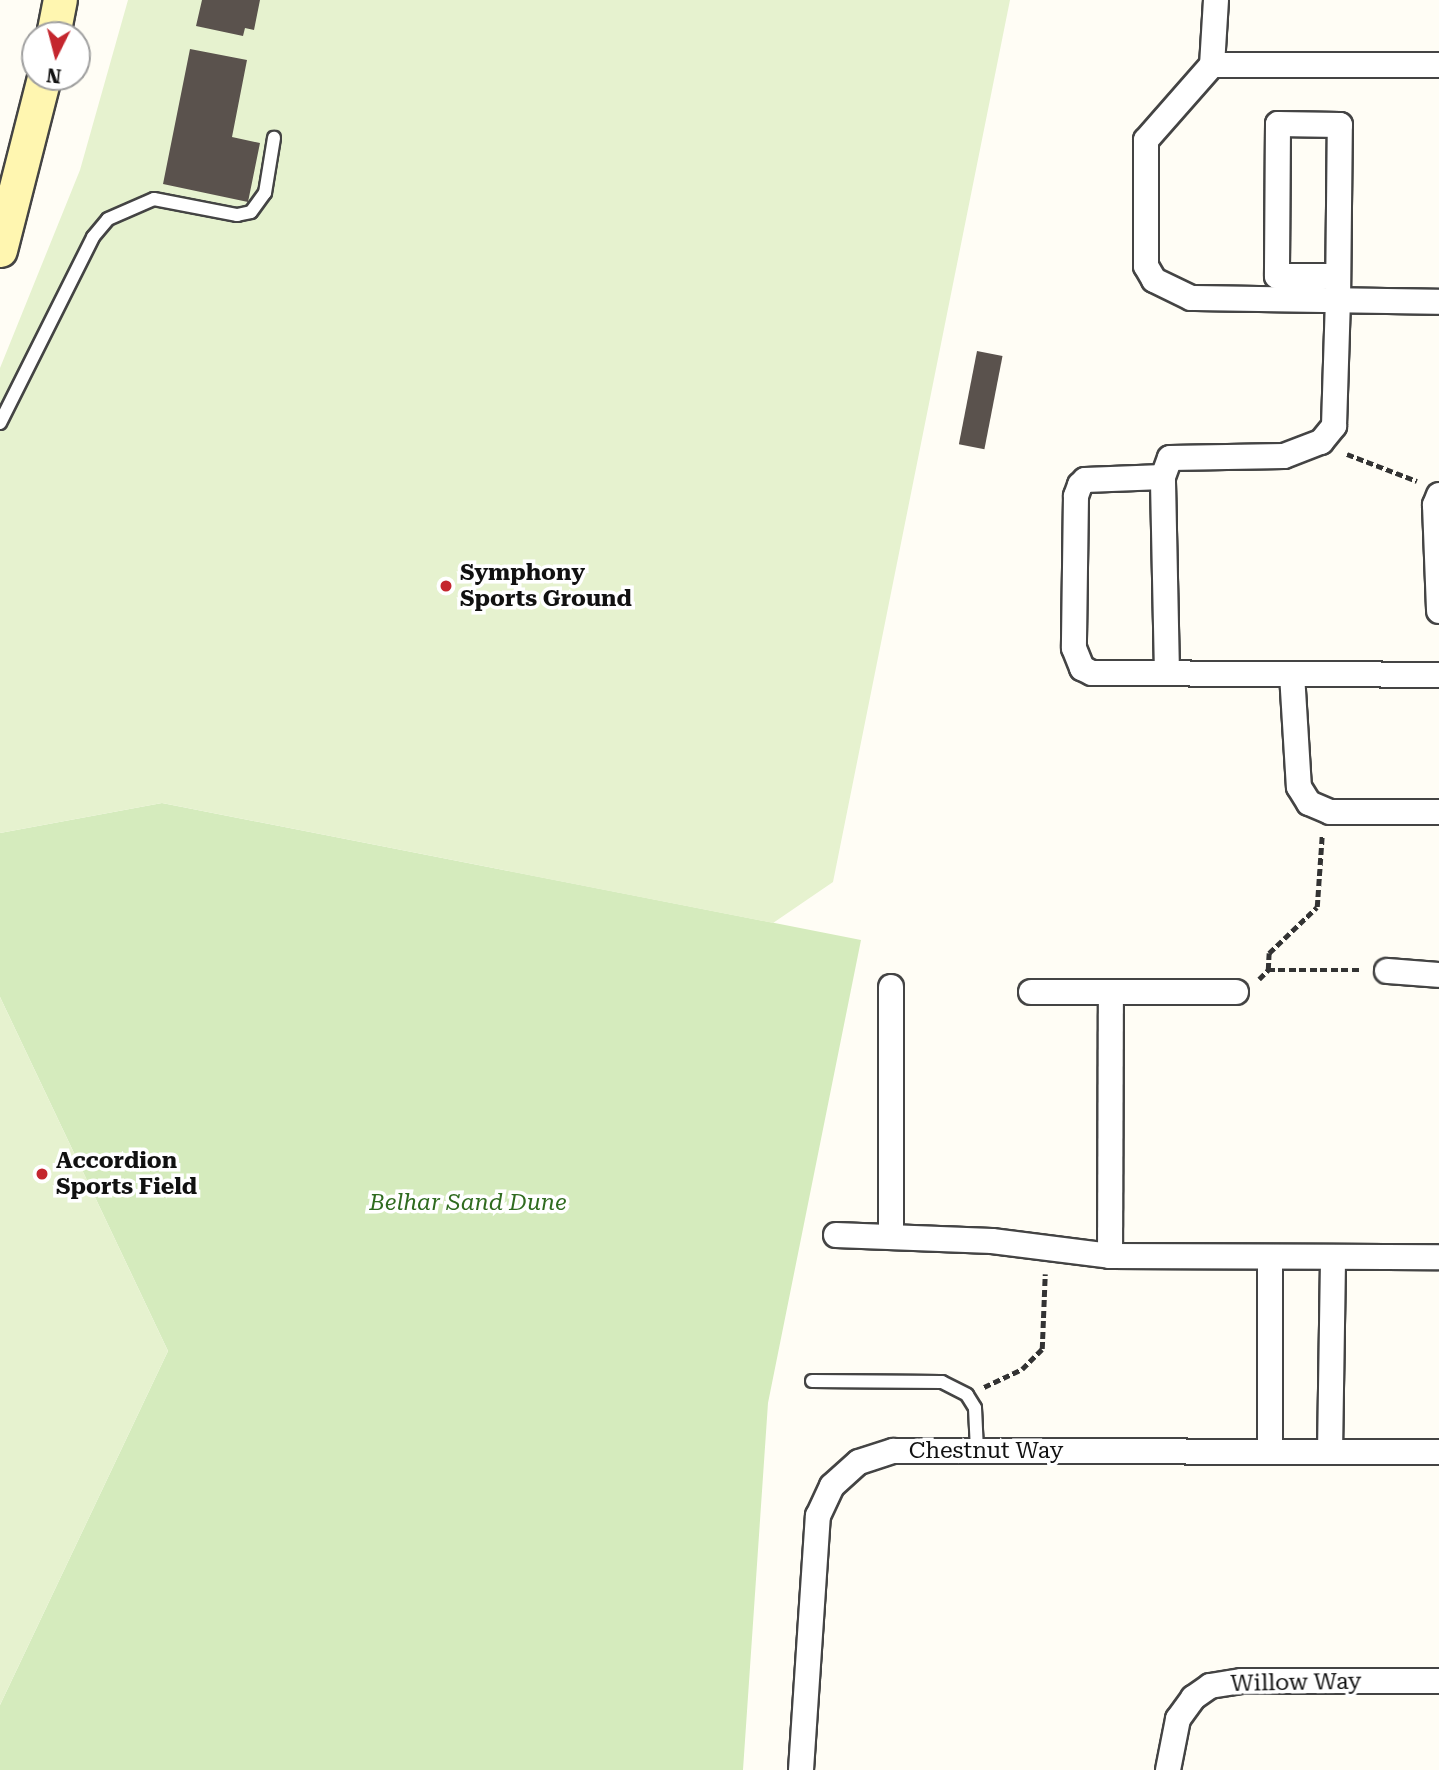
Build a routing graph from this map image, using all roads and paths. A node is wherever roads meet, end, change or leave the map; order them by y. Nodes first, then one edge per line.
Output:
1 (60, 0) edge
2 (1216, 0) edge
3 (56, 21) edge
4 (1212, 65) junction
5 (1439, 65) edge
6 (40, 91) edge
7 (274, 138) dead end
8 (0, 250) edge
9 (1339, 276) junction
10 (1338, 302) junction
11 (1439, 302) edge
12 (0, 423) edge
13 (1321, 442) junction
14 (1163, 477) junction
15 (1439, 495) edge
16 (1439, 611) edge
17 (1167, 673) junction
18 (1292, 674) junction
19 (1439, 675) edge
20 (1330, 812) junction
21 (1439, 812) edge
22 (1268, 970) junction
23 (1387, 971) joint
24 (1439, 975) edge
25 (891, 987) dead end
26 (1031, 992) dead end
27 (1236, 992) joint
28 (1111, 994) junction
29 (836, 1235) dead end
30 (891, 1236) junction
31 (1051, 1250) junction
32 (1110, 1256) junction
33 (1270, 1257) junction
34 (1333, 1257) junction
35 (1439, 1257) edge
36 (812, 1381) dead end
37 (967, 1395) junction
38 (977, 1451) junction
39 (1270, 1452) junction
40 (1330, 1452) junction
41 (1439, 1452) edge
42 (1439, 1681) edge
43 (801, 1770) edge
44 (1168, 1770) edge

1 - 3 main road
2 - 4 street
4 - 5 street
4 - 10 street
6 - 8 main road
7 - 12 lane
9 - 9 street
9 - 10 street
10 - 11 street
10 - 13 street
13 - 14 street
13 - 15 path
14 - 17 street
14 - 17 street
15 - 16 street
17 - 18 street
18 - 19 street
18 - 20 street
20 - 21 street
20 - 22 path
22 - 23 path
22 - 27 path
23 - 24 street
25 - 30 street
26 - 28 street
27 - 28 street
28 - 32 street
29 - 30 street
30 - 31 street
31 - 32 street
31 - 37 path
32 - 33 street
33 - 34 street
33 - 39 street
34 - 35 street
34 - 40 street
36 - 37 lane
37 - 38 lane
38 - 39 street, Chestnut Way
38 - 43 street, Chestnut Way
39 - 40 street, Chestnut Way
40 - 41 street, Chestnut Way
42 - 44 street, Willow Way

